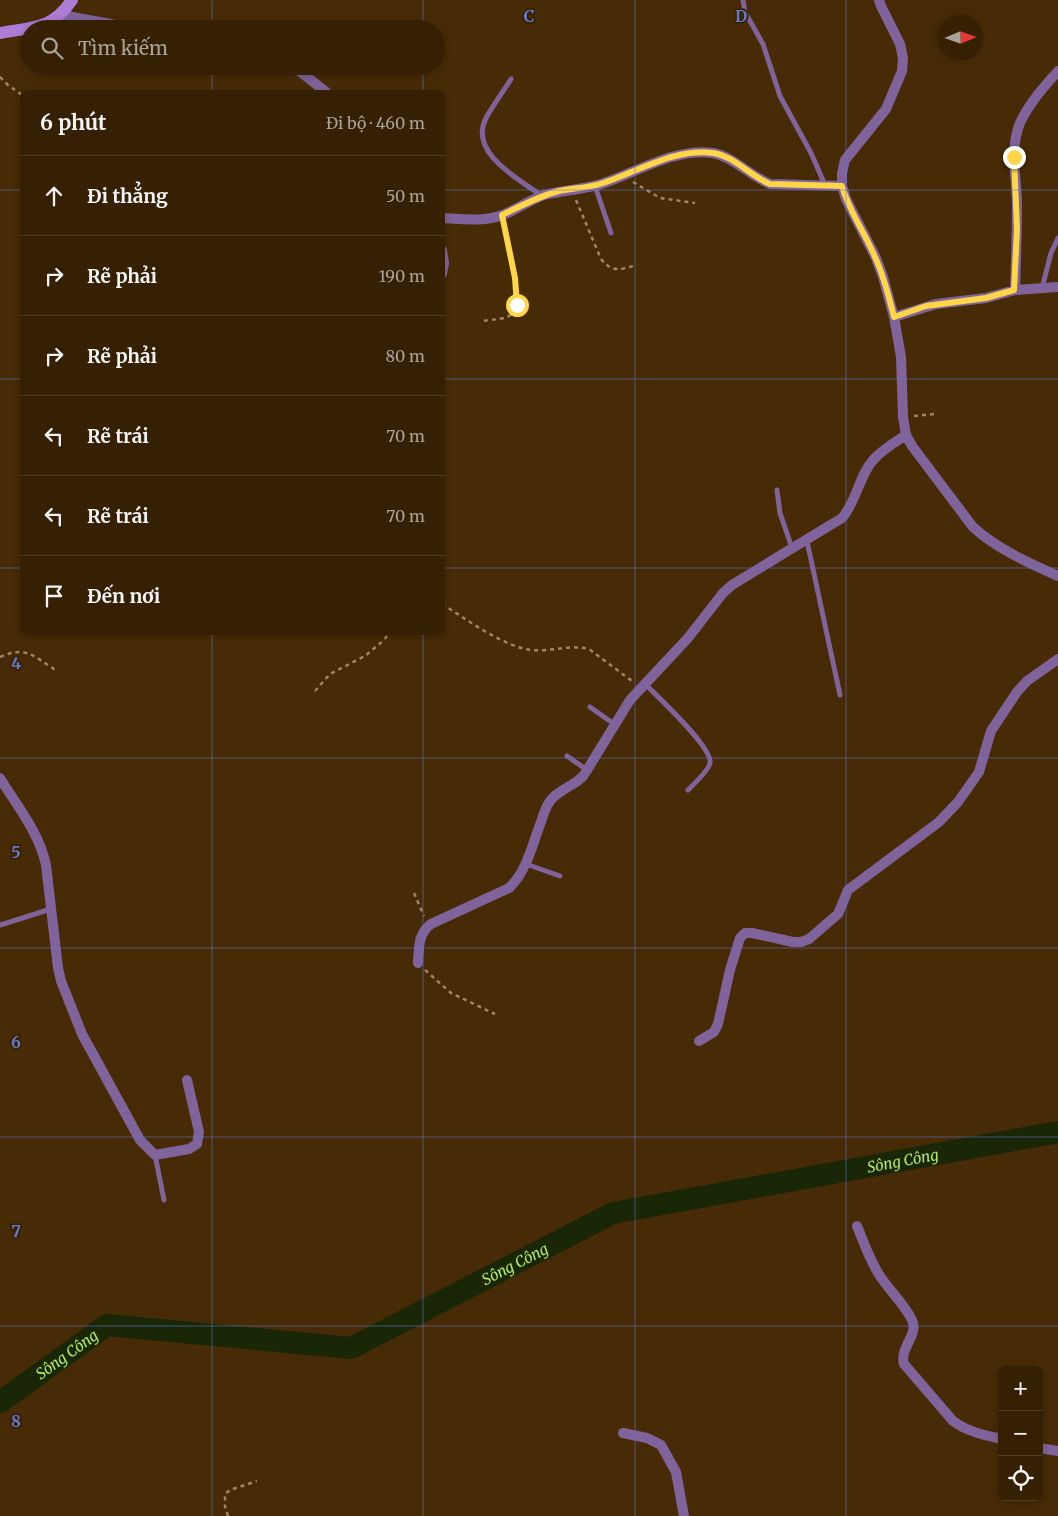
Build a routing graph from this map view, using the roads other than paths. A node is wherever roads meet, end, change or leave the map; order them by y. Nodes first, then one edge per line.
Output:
1 (72, 0) edge
2 (743, 0) edge
3 (879, 0) edge
4 (61, 15) junction
5 (54, 20) edge
6 (88, 20) edge
7 (20, 29) edge
8 (0, 33) edge
9 (1058, 71) edge
10 (304, 75) edge
11 (511, 79) dead end
12 (323, 90) edge
13 (595, 185) junction
14 (825, 185) junction
15 (842, 186) junction
16 (542, 196) junction
17 (445, 218) edge
18 (612, 233) dead end
19 (1058, 238) edge
20 (1058, 287) edge
21 (1042, 288) junction
22 (1014, 290) junction
23 (894, 317) junction
24 (906, 435) junction
25 (777, 490) dead end
26 (806, 541) junction
27 (793, 549) junction
28 (1058, 576) edge
29 (1058, 659) edge
30 (643, 686) junction
31 (840, 695) dead end
32 (590, 707) dead end
33 (614, 724) junction
34 (567, 756) dead end
35 (587, 770) junction
36 (0, 778) edge
37 (688, 790) dead end
38 (526, 864) junction
39 (560, 876) dead end
40 (51, 909) junction
41 (0, 925) edge
42 (418, 963) road end
43 (699, 1041) dead end
44 (187, 1080) dead end
45 (156, 1155) junction
46 (164, 1200) dead end
47 (857, 1226) dead end
48 (624, 1433) dead end
49 (998, 1438) edge
50 (1043, 1449) edge
51 (1058, 1451) edge
52 (684, 1516) edge

1 - 4 street
2 - 14 lane
3 - 15 street
4 - 5 street
4 - 6 street
7 - 8 street
9 - 22 street
10 - 12 street
11 - 16 lane
13 - 14 street
13 - 16 street
13 - 18 lane
14 - 15 street
15 - 23 street
16 - 17 street
19 - 21 lane
20 - 21 street
21 - 22 street
22 - 23 street
23 - 24 street
24 - 26 street
24 - 28 street
25 - 27 lane
26 - 27 street
26 - 31 lane
27 - 30 street
29 - 43 street
30 - 33 street
30 - 37 lane
32 - 33 lane
33 - 35 street
34 - 35 lane
35 - 38 street
36 - 40 street
38 - 39 lane
38 - 42 street
40 - 41 lane
40 - 45 street
44 - 45 street
45 - 46 lane
47 - 49 street
48 - 52 street
50 - 51 street

